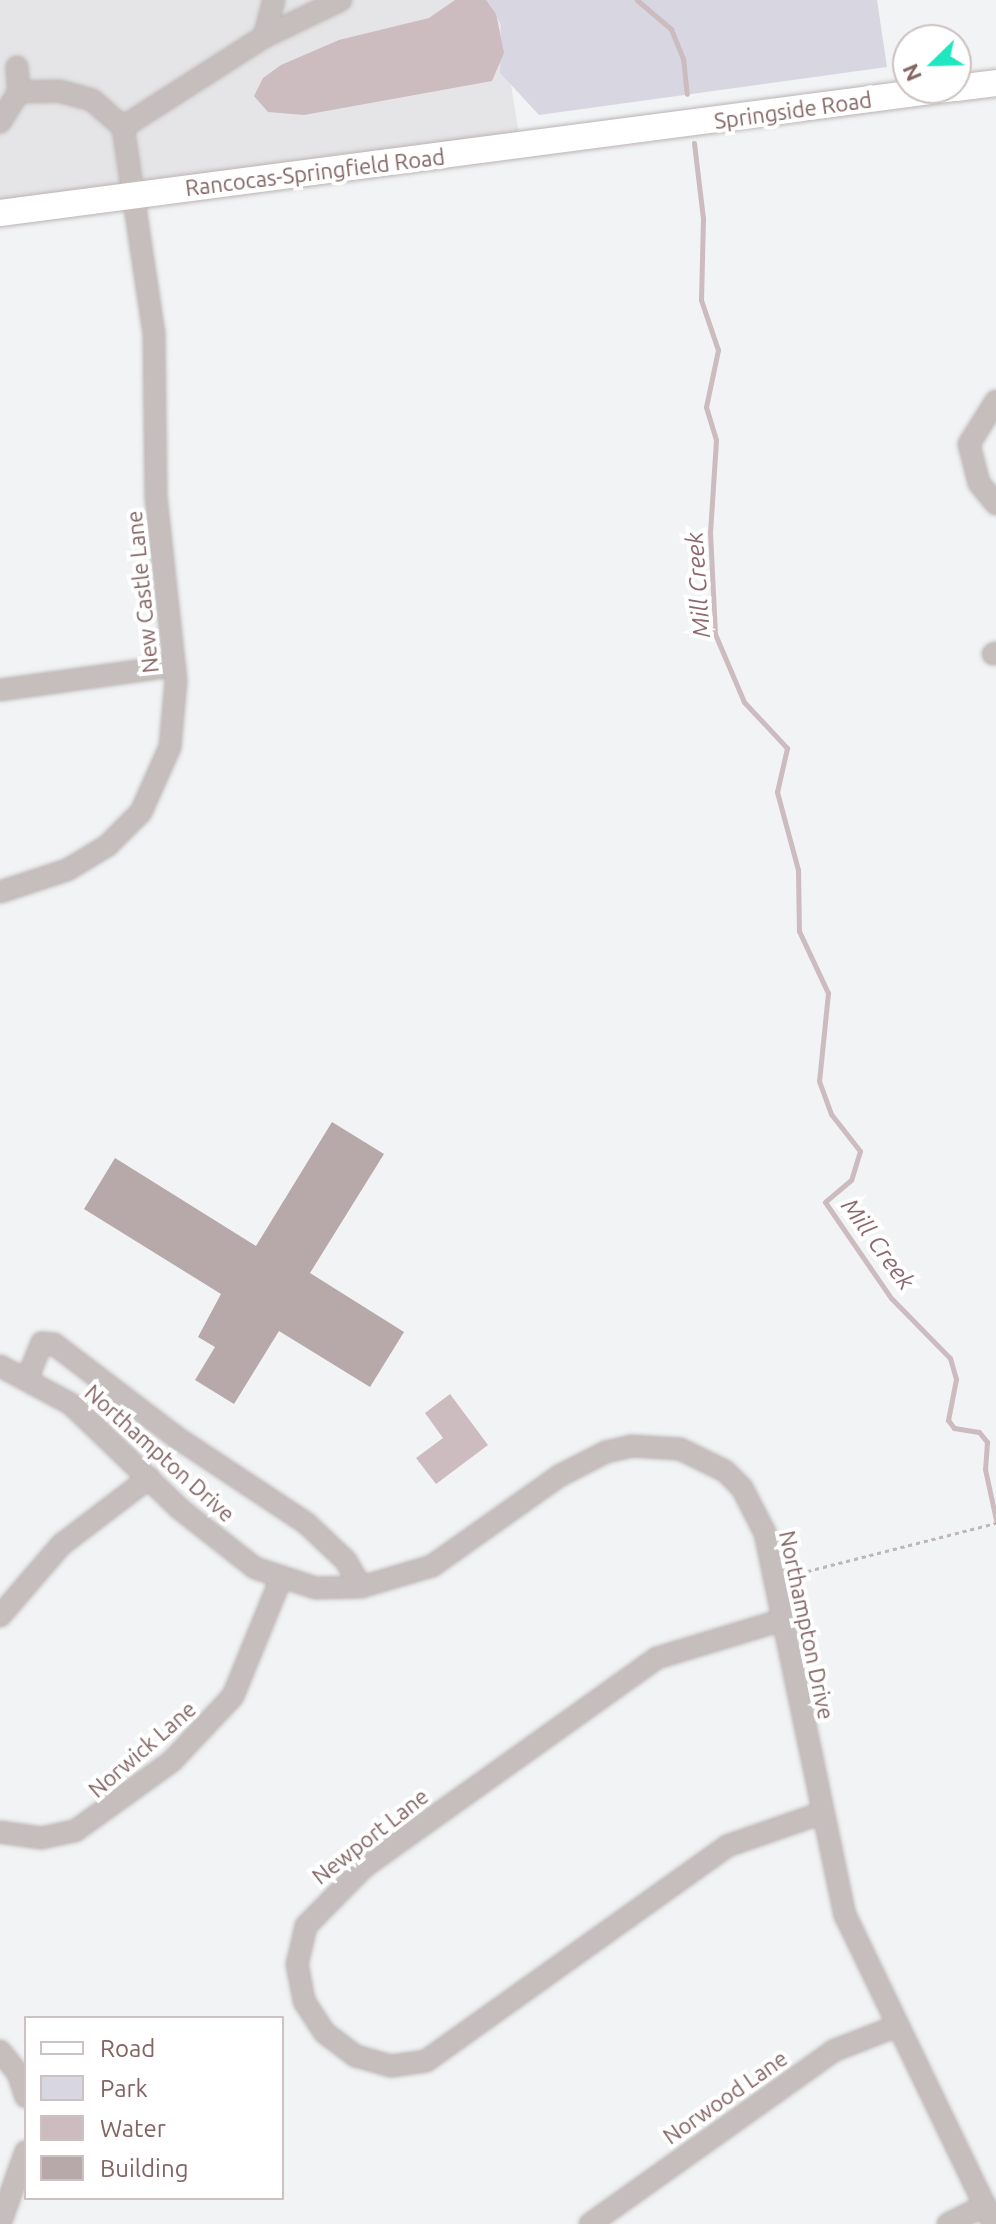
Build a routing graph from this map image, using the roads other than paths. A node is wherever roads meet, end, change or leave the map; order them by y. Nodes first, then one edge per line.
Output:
1 (274, 0) edge
2 (341, 0) edge
3 (264, 37) junction
4 (17, 67) dead end
5 (996, 83) edge
6 (972, 86) edge
7 (19, 92) junction
8 (892, 96) edge
9 (0, 122) edge
10 (123, 127) junction
11 (631, 131) joint
12 (134, 195) junction
13 (0, 213) edge
14 (996, 401) edge
15 (996, 504) edge
16 (174, 666) junction
17 (0, 690) edge
18 (0, 892) edge
19 (0, 1366) edge
20 (28, 1377) junction
21 (149, 1478) junction
22 (280, 1581) junction
23 (361, 1587) junction
24 (0, 1616) edge
25 (782, 1620) junction
26 (822, 1813) junction
27 (0, 1832) edge
28 (897, 2026) junction
29 (0, 2051) edge
30 (24, 2091) edge
31 (24, 2157) edge
32 (990, 2214) edge
33 (0, 2224) edge
34 (590, 2224) edge
35 (948, 2224) edge

1 - 3 street
2 - 3 street
3 - 10 street
4 - 7 street
5 - 6 main road, Springside Road
7 - 9 street
7 - 10 street
8 - 11 main road, Springside Road
10 - 12 street, New Castle Lane
11 - 12 main road, Rancocas-Springfield Road
12 - 13 main road, Rancocas-Springfield Road
12 - 16 street, New Castle Lane
14 - 15 street
16 - 17 street
16 - 18 street, New Castle Lane
19 - 20 street, Northampton Drive
20 - 21 street, Northampton Drive
20 - 23 street
21 - 22 street, Northampton Drive
21 - 24 street
22 - 23 street, Northampton Drive
22 - 27 street, Norwick Lane
23 - 25 street, Northampton Drive
25 - 26 street, Northampton Drive
25 - 26 street, Newport Lane
26 - 28 street, Northampton Drive
28 - 32 street, Northampton Drive
28 - 34 street, Norwood Lane
29 - 30 street
31 - 33 street
32 - 35 street

